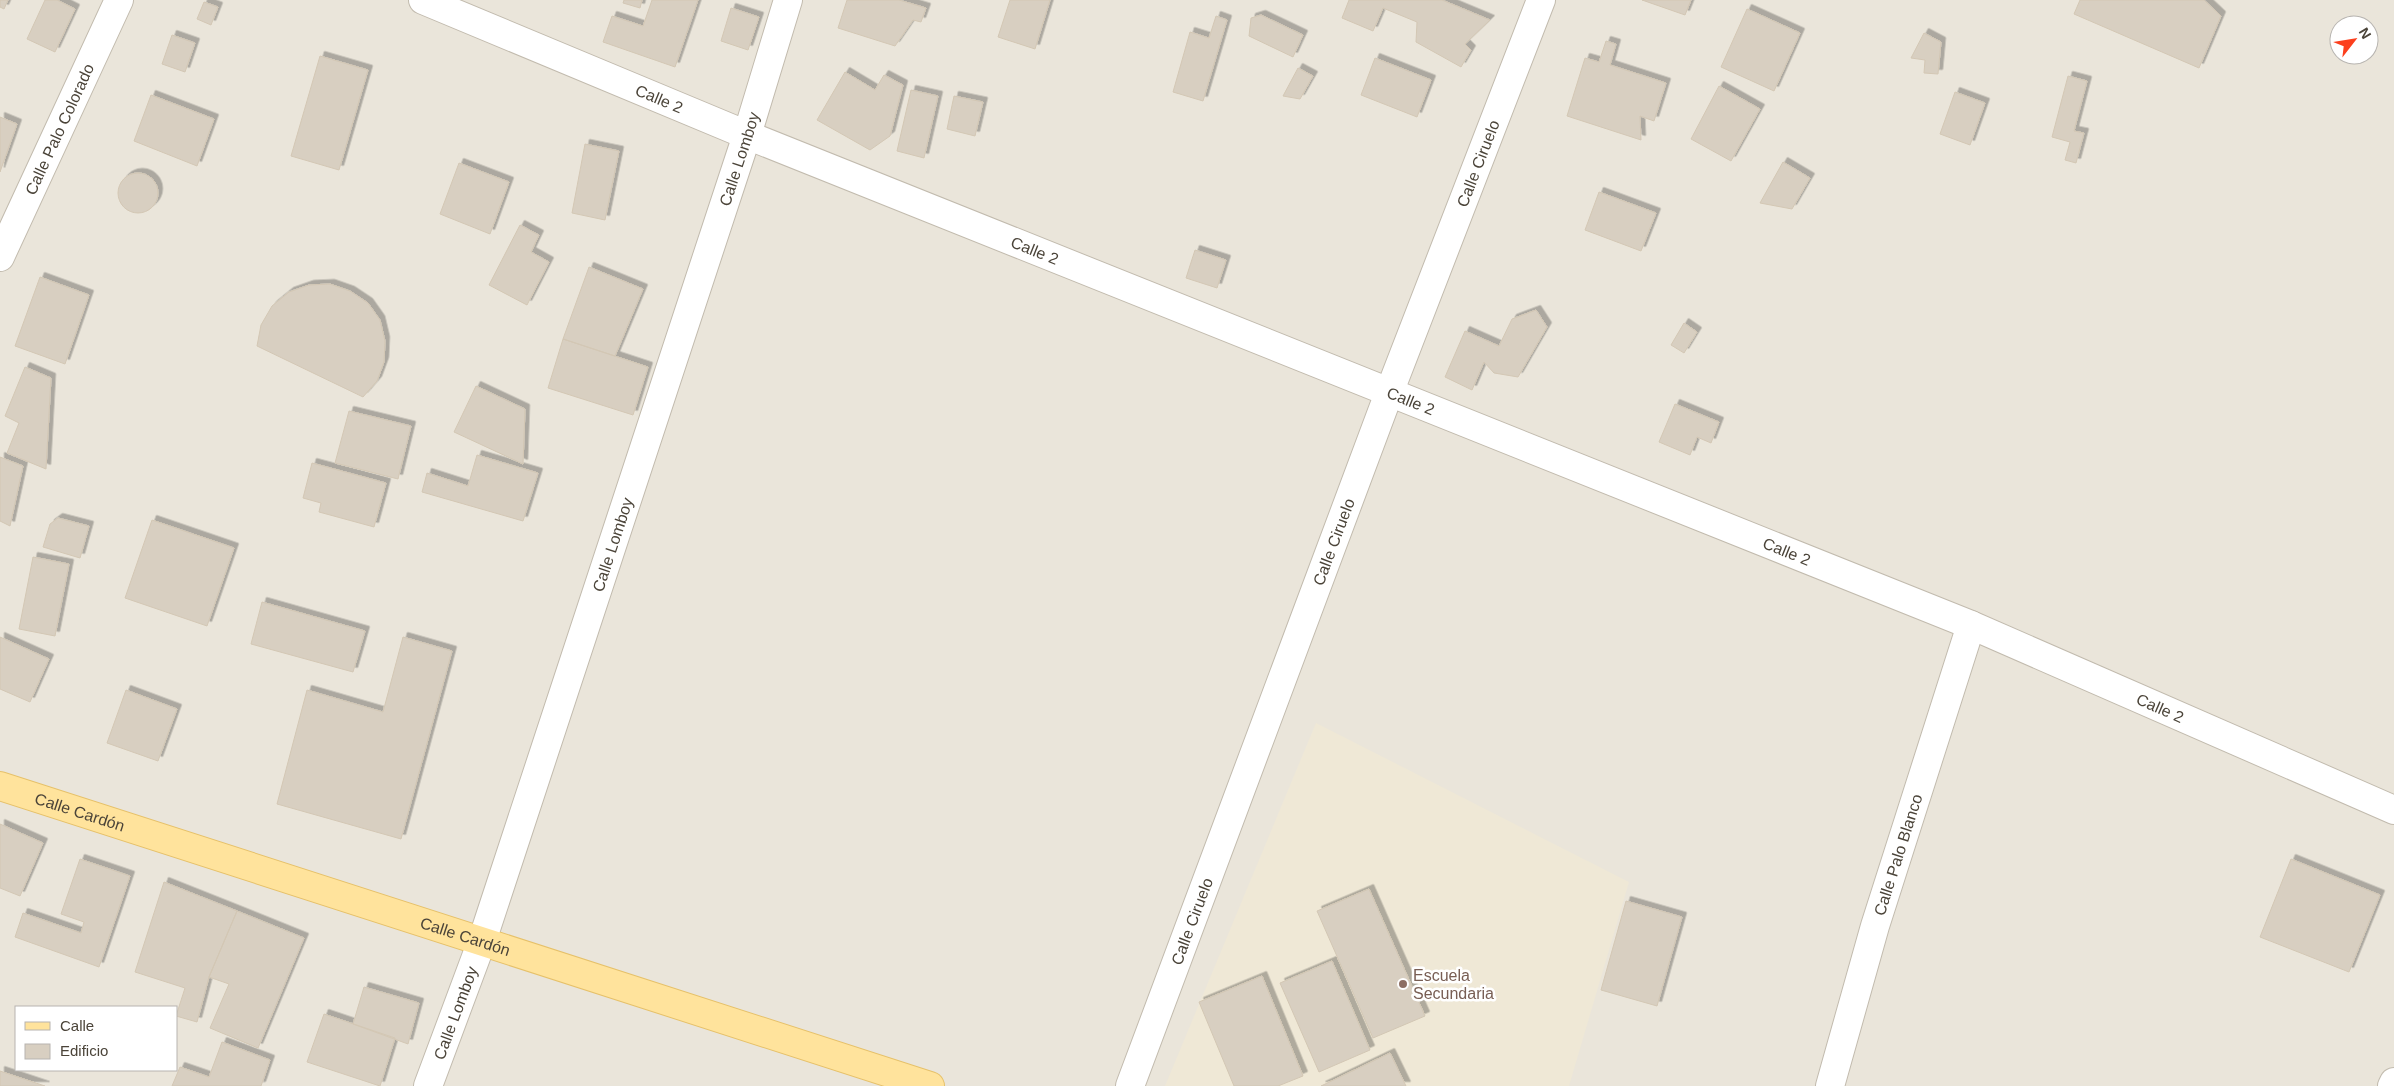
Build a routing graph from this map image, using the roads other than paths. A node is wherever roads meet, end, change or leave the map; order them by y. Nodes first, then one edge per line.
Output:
1 (119, 0) edge
2 (424, 0) edge
3 (788, 0) edge
4 (1542, 0) edge
5 (747, 135) junction
6 (0, 257) edge
7 (1389, 393) junction
8 (1971, 625) junction
9 (0, 786) edge
10 (2394, 810) edge
11 (482, 941) junction
12 (2394, 1082) edge
13 (428, 1086) edge
14 (930, 1086) edge
15 (1130, 1086) edge
16 (1830, 1086) edge
17 (2392, 1086) edge

1 - 6 street, Calle Palo Colorado
2 - 5 street, Calle 2
3 - 5 street, Calle Lomboy
4 - 7 street, Calle Ciruelo
5 - 7 street, Calle 2
5 - 11 street, Calle Lomboy
7 - 8 street, Calle 2
7 - 15 street, Calle Ciruelo
8 - 10 street, Calle 2
8 - 16 street, Calle Palo Blanco
9 - 11 main road, Calle Cardón
11 - 13 street, Calle Lomboy
11 - 14 main road, Calle Cardón
12 - 17 street

